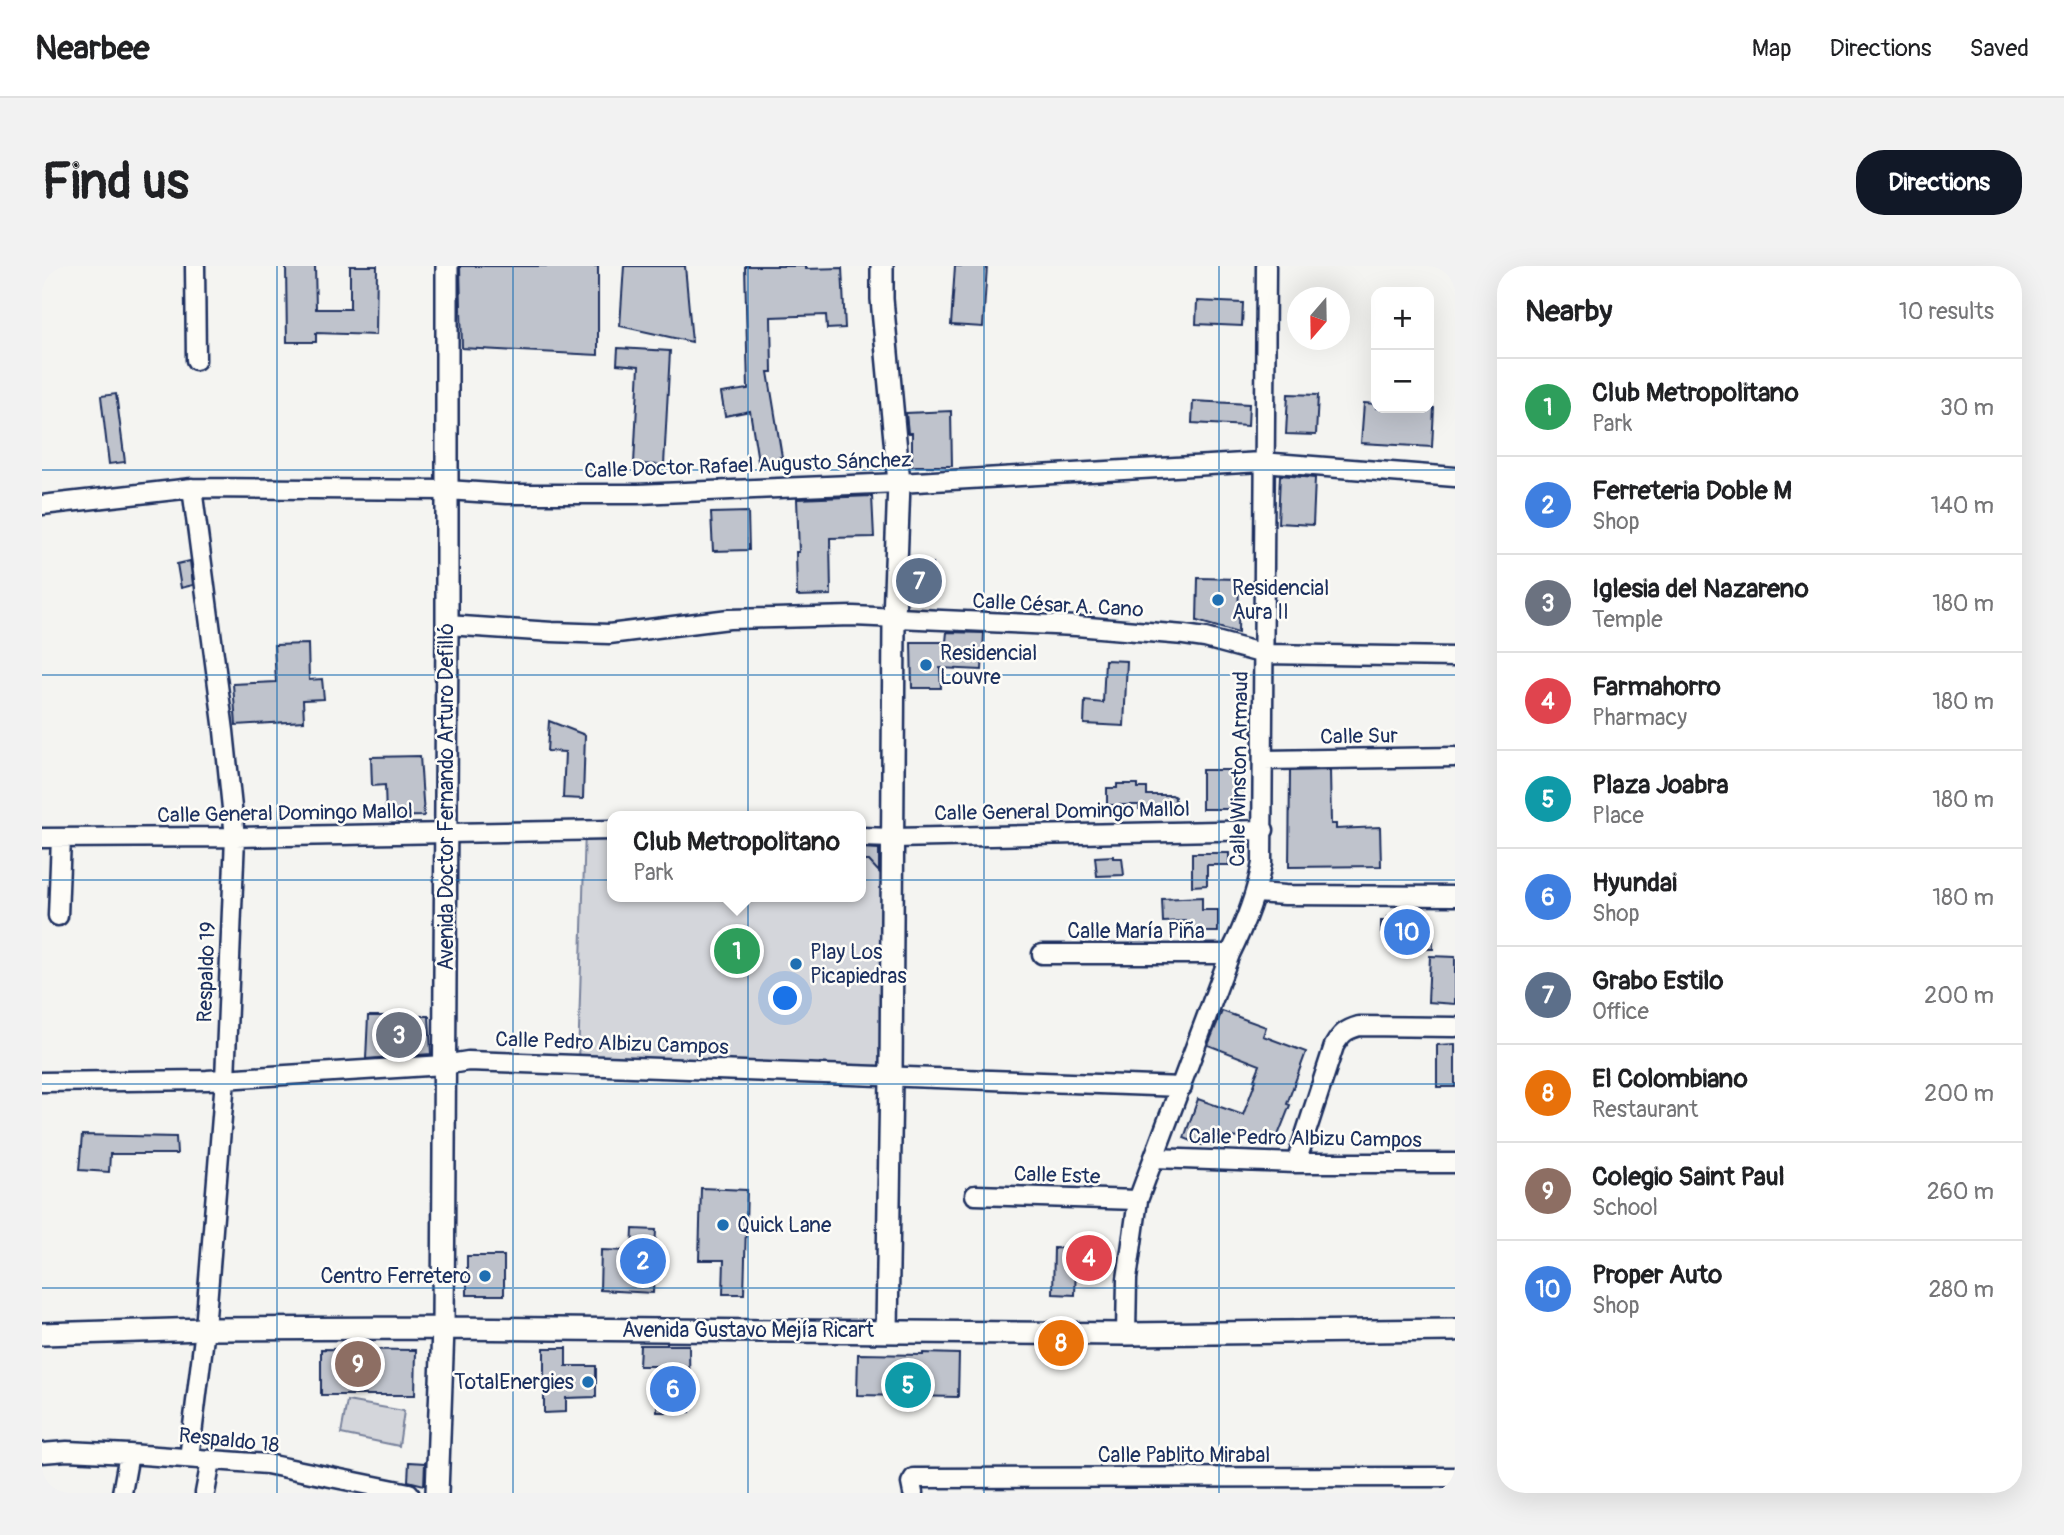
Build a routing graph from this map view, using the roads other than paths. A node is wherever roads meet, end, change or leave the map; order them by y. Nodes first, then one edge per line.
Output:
1 (195, 266) edge
2 (447, 266) edge
3 (882, 266) edge
4 (1266, 266) edge
5 (196, 360) dead end
6 (1265, 463) junction
7 (1455, 477) edge
8 (899, 483) junction
9 (192, 488) junction
10 (447, 490) junction
11 (42, 505) edge
12 (894, 619) junction
13 (447, 625) junction
14 (1264, 654) junction
15 (1455, 657) edge
16 (1455, 757) edge
17 (1264, 760) junction
18 (607, 830) edge
19 (1264, 830) junction
20 (445, 833) junction
21 (235, 837) junction
22 (866, 837) edge
23 (42, 838) edge
24 (61, 838) junction
25 (893, 838) junction
26 (1256, 892) junction
27 (1455, 896) edge
28 (58, 916) dead end
29 (1042, 954) dead end
30 (1230, 954) junction
31 (1455, 1027) edge
32 (444, 1065) junction
33 (891, 1077) junction
34 (225, 1079) junction
35 (42, 1082) edge
36 (1182, 1087) junction
37 (1154, 1158) junction
38 (1296, 1163) junction
39 (1455, 1163) edge
40 (975, 1195) dead end
41 (1138, 1199) junction
42 (443, 1328) junction
43 (205, 1329) junction
44 (1455, 1330) edge
45 (887, 1331) junction
46 (1126, 1334) junction
47 (42, 1335) edge
48 (42, 1453) edge
49 (129, 1454) junction
50 (189, 1458) junction
51 (211, 1461) junction
52 (1455, 1477) edge
53 (1263, 1485) edge
54 (1402, 1485) edge
55 (913, 1486) edge
56 (122, 1493) edge
57 (205, 1493) edge
58 (409, 1493) edge
59 (437, 1493) edge

1 - 5 street
2 - 10 street, Avenida Doctor Fernando Arturo Defilló
3 - 8 street
4 - 6 street, Calle Winston Armaud
6 - 7 street, Calle Doctor Rafael Augusto Sánchez
6 - 8 street, Calle Doctor Rafael Augusto Sánchez
6 - 14 street, Calle Winston Armaud
8 - 10 street, Calle Doctor Rafael Augusto Sánchez
8 - 12 street
9 - 10 street, Calle Doctor Rafael Augusto Sánchez
9 - 11 street, Calle Doctor Rafael Augusto Sánchez
9 - 21 street, Respaldo 19
10 - 13 street, Avenida Doctor Fernando Arturo Defilló
12 - 13 street, Calle César A. Cano
12 - 14 street, Calle César A. Cano
12 - 25 street
13 - 20 street, Avenida Doctor Fernando Arturo Defilló
14 - 15 street, Calle César A. Cano
14 - 17 street, Calle Winston Armaud
16 - 17 street, Calle Sur
17 - 19 street, Calle Winston Armaud
18 - 20 street, Calle General Domingo Mallol
19 - 25 street, Calle General Domingo Mallol
19 - 26 street, Calle Winston Armaud
20 - 21 street, Calle General Domingo Mallol
20 - 32 street, Avenida Doctor Fernando Arturo Defilló
21 - 24 street, Calle General Domingo Mallol
21 - 34 street, Respaldo 19
22 - 25 street, Calle General Domingo Mallol
23 - 24 street, Calle General Domingo Mallol
24 - 28 street
25 - 33 street
26 - 27 street
26 - 30 street, Calle Winston Armaud
29 - 30 street, Calle María Piña
30 - 36 street, Calle Winston Armaud
31 - 38 street
32 - 33 street, Calle Pedro Albizu Campos
32 - 34 street, Calle Pedro Albizu Campos
32 - 42 street, Avenida Doctor Fernando Arturo Defilló
33 - 36 street, Calle Pedro Albizu Campos
33 - 45 street
34 - 35 street, Calle Pedro Albizu Campos
34 - 43 street, Respaldo 19
36 - 37 street, Calle Winston Armaud
37 - 38 street, Calle Pedro Albizu Campos
37 - 41 street, Calle Winston Armaud
38 - 39 street, Calle Pedro Albizu Campos
40 - 41 street, Calle Este
41 - 46 street, Calle Winston Armaud
42 - 43 street, Avenida Gustavo Mejía Ricart
42 - 45 street, Avenida Gustavo Mejía Ricart
42 - 59 street, Avenida Doctor Fernando Arturo Defilló
43 - 47 street, Avenida Gustavo Mejía Ricart
43 - 50 street, Respaldo 19
44 - 46 street, Avenida Gustavo Mejía Ricart
45 - 46 street, Avenida Gustavo Mejía Ricart
48 - 49 street, Respaldo 18
49 - 50 street, Respaldo 18
49 - 56 street
50 - 51 street, Respaldo 18
51 - 57 street
51 - 58 street, Respaldo 18
52 - 54 street, Calle Pablito Mirabal
53 - 54 street, Calle Pablito Mirabal
53 - 55 street, Calle Pablito Mirabal

